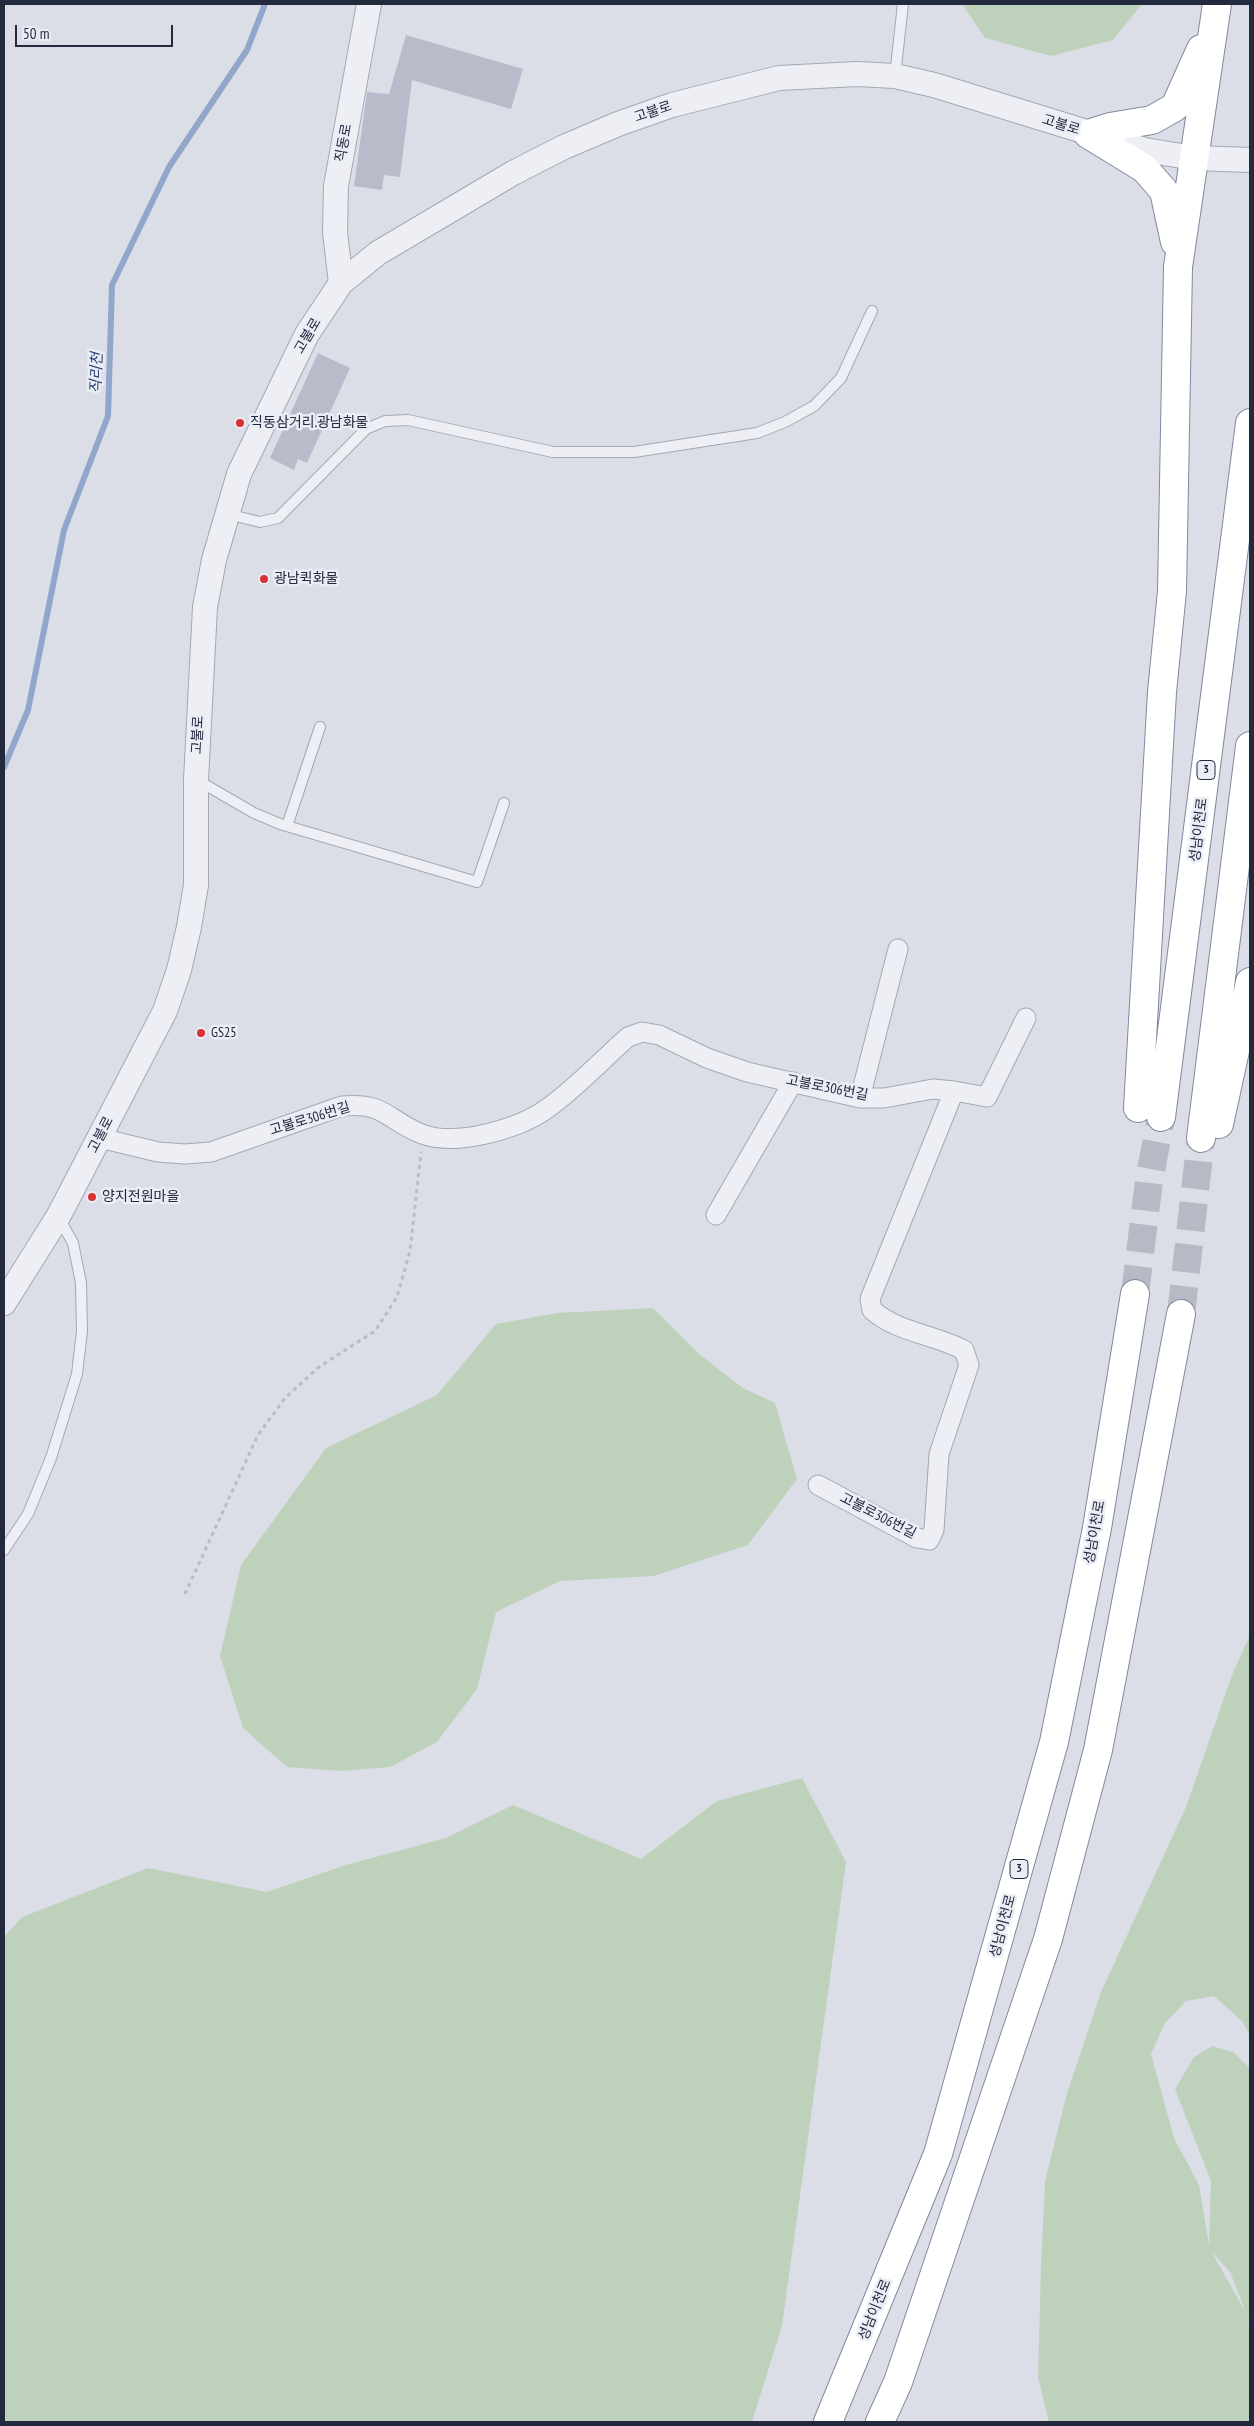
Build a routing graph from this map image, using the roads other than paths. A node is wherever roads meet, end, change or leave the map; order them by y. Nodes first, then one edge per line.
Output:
1 (369, 4) edge
2 (903, 4) edge
3 (1216, 11) edge
4 (895, 76) junction
5 (1088, 134) junction
6 (1194, 158) junction
7 (1250, 160) edge
8 (1178, 267) junction
9 (341, 283) junction
10 (872, 311) dead end
11 (1250, 423) edge
12 (226, 514) junction
13 (320, 727) dead end
14 (1250, 746) edge
15 (196, 780) junction
16 (504, 804) dead end
17 (288, 826) junction
18 (898, 949) dead end
19 (1250, 982) edge
20 (1026, 1018) dead end
21 (793, 1082) junction
22 (954, 1091) junction
23 (860, 1098) junction
24 (100, 1138) junction
25 (716, 1215) dead end
26 (58, 1217) junction
27 (1135, 1294) tunnel mouth
28 (4, 1303) edge
29 (1181, 1314) tunnel mouth
30 (818, 1485) dead end
31 (4, 1550) edge
32 (828, 2422) edge
33 (881, 2422) edge

1 - 9 street, 직동로
2 - 4 lane
3 - 5 highway
3 - 6 highway
4 - 5 street, 고불로
4 - 9 street, 고불로
5 - 6 street, 고불로
5 - 8 highway
6 - 7 street, 고불로
6 - 8 highway
8 - 11 highway, 성남이천로 / 3
9 - 12 street, 고불로
10 - 12 lane
12 - 15 street, 고불로
13 - 17 lane
14 - 19 highway
15 - 17 lane
15 - 24 street, 고불로
16 - 17 lane
18 - 23 street
20 - 22 street
21 - 23 street, 고불로306번길
21 - 24 street, 고불로306번길
21 - 25 street
22 - 23 street, 고불로306번길
22 - 30 street, 고불로306번길
24 - 26 street, 고불로
26 - 28 street, 고불로
26 - 31 lane
27 - 32 highway, 성남이천로 / 3
29 - 33 highway

